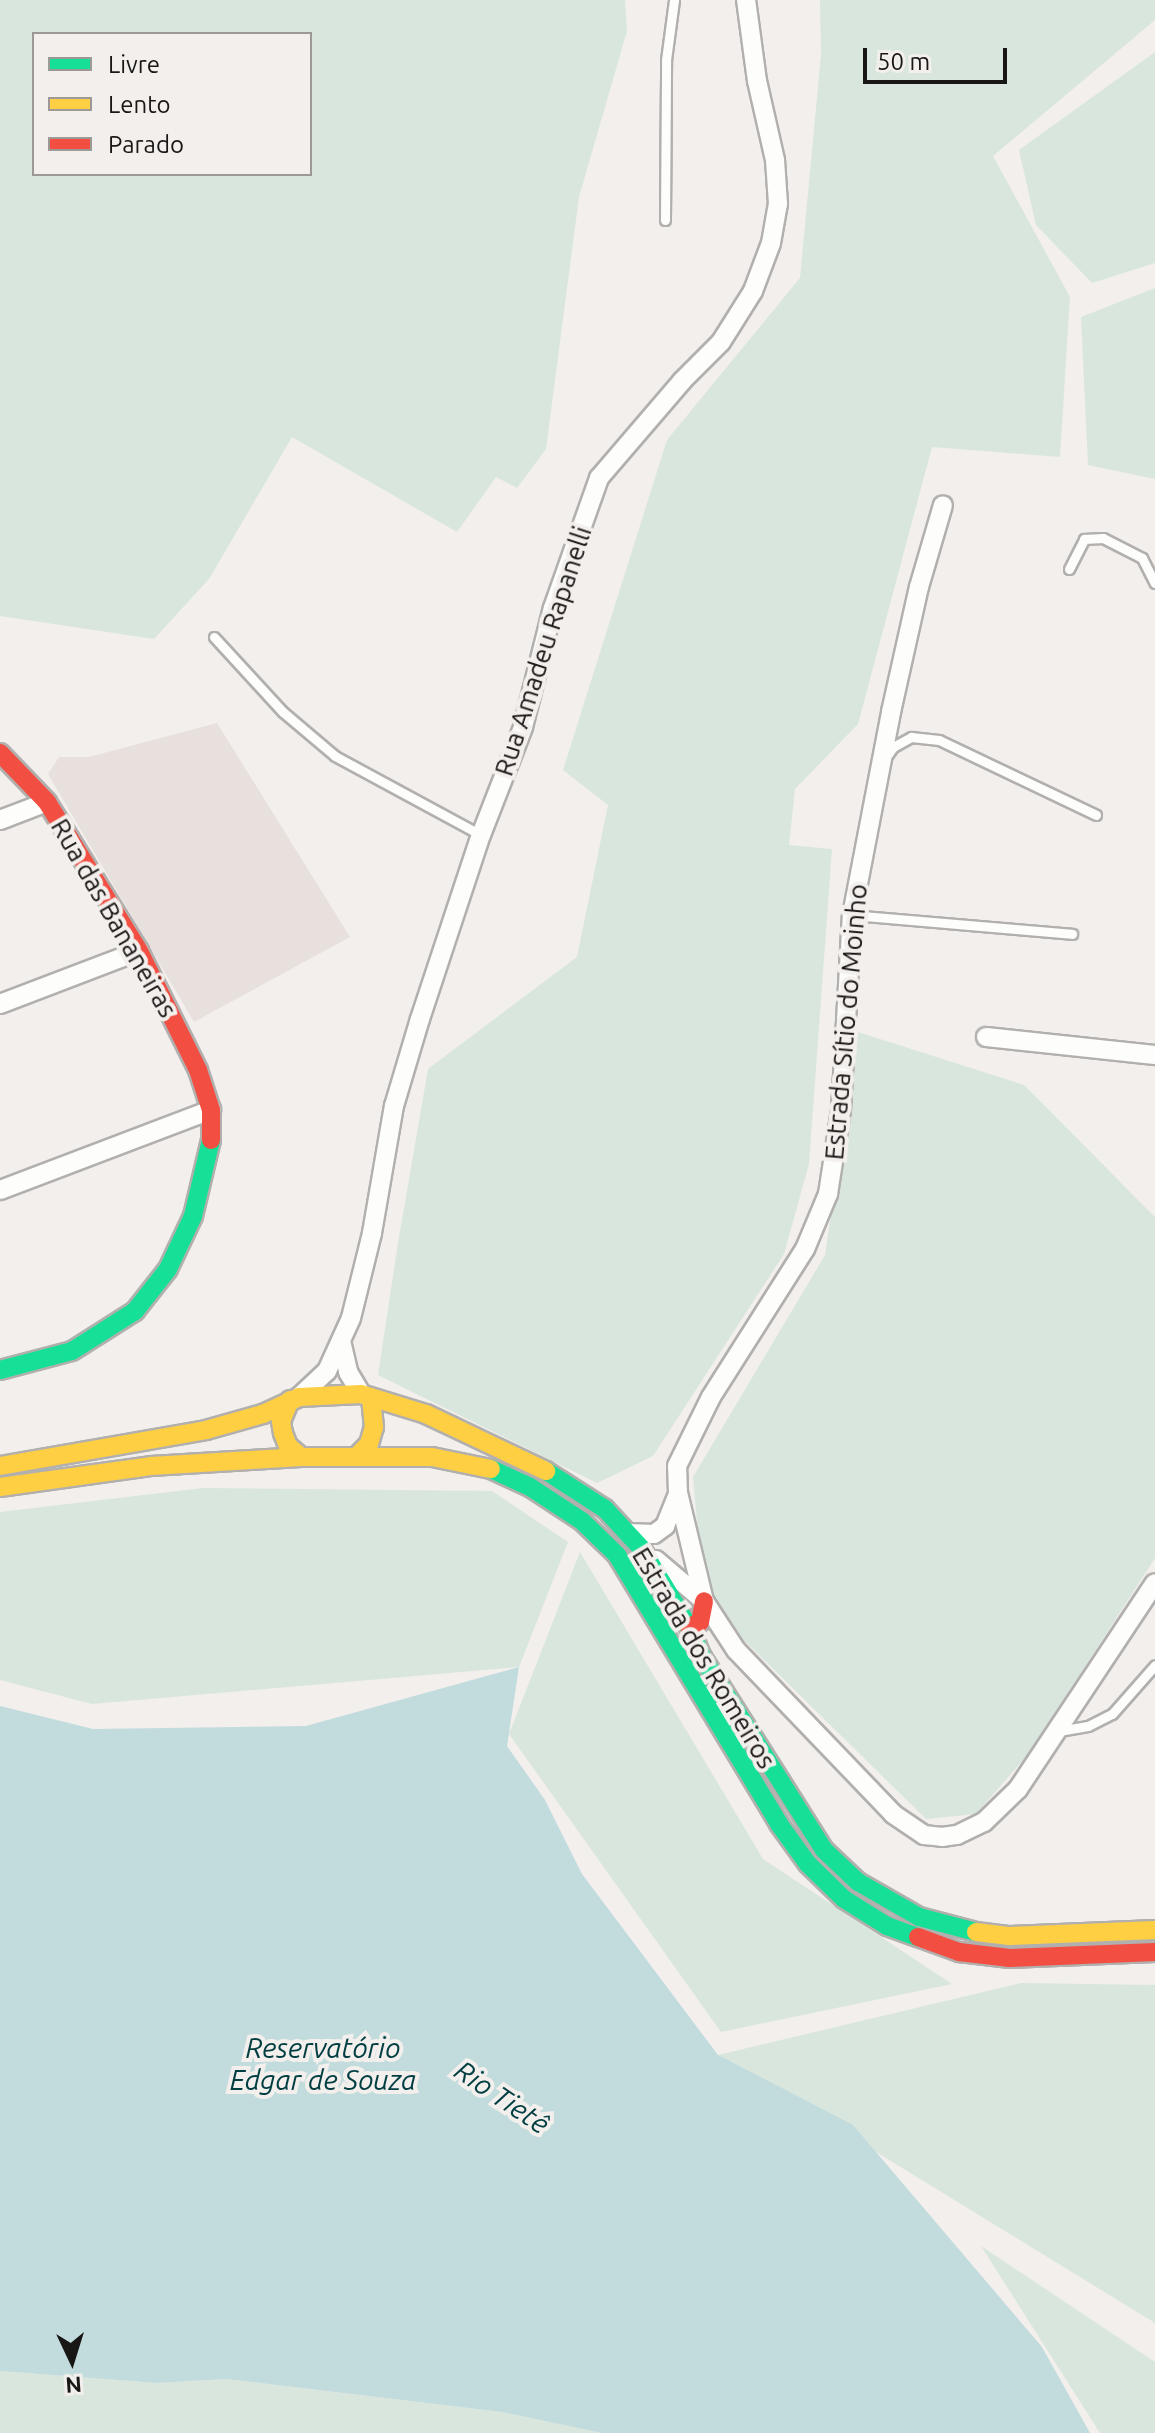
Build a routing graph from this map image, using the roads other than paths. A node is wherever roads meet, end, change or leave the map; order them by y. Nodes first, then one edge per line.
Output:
1 (674, 0) edge
2 (746, 0) edge
3 (665, 220) dead end
4 (943, 505) dead end
5 (1069, 569) dead end
6 (1155, 583) edge
7 (214, 637) dead end
8 (0, 753) edge
9 (880, 767) junction
10 (47, 802) junction
11 (1096, 815) dead end
12 (0, 820) edge
13 (481, 835) junction
14 (852, 915) junction
15 (1072, 934) dead end
16 (139, 951) junction
17 (0, 1004) edge
18 (986, 1037) dead end
19 (1155, 1055) edge
20 (211, 1110) junction
21 (0, 1190) edge
22 (342, 1345) junction
23 (0, 1370) edge
24 (366, 1396) junction
25 (294, 1398) junction
26 (357, 1456) junction
27 (301, 1457) junction
28 (0, 1466) edge
29 (0, 1487) edge
30 (678, 1493) junction
31 (628, 1533) junction
32 (641, 1548) junction
33 (636, 1583) junction
34 (1155, 1583) edge
35 (704, 1601) junction
36 (689, 1627) junction
37 (736, 1650) junction
38 (1155, 1665) edge
39 (1059, 1731) junction
40 (1155, 1930) edge
41 (1155, 1952) edge

1 - 3 lane
2 - 13 street, Rua Amadeu Rapanelli
4 - 9 street, Estrada Sítio do Moinho
5 - 6 lane
7 - 13 lane
8 - 10 main road, Rua das Bananeiras
9 - 11 lane
9 - 14 street, Estrada Sítio do Moinho
10 - 12 street
10 - 16 main road, Rua das Bananeiras
13 - 22 street, Rua Amadeu Rapanelli
14 - 15 lane
14 - 30 street, Estrada Sítio do Moinho
16 - 17 street
16 - 20 main road, Rua das Bananeiras
18 - 19 street
20 - 21 street
20 - 23 main road, Rua das Bananeiras
22 - 24 street
22 - 25 street
24 - 25 main road, Estrada dos Romeiros
24 - 26 main road
24 - 31 main road, Estrada dos Romeiros
25 - 27 main road
25 - 28 main road, Estrada dos Romeiros
26 - 27 main road, Estrada dos Romeiros
26 - 33 main road, Estrada dos Romeiros
27 - 29 main road, Estrada dos Romeiros
30 - 31 street
30 - 35 street, Estrada Sítio do Moinho
31 - 32 main road, Estrada dos Romeiros
32 - 35 street
32 - 36 main road, Estrada dos Romeiros
33 - 36 main road
33 - 41 main road, Estrada dos Romeiros
34 - 39 street
35 - 36 main road
35 - 37 street
36 - 37 street
36 - 40 main road, Estrada dos Romeiros
37 - 39 street
38 - 39 lane

